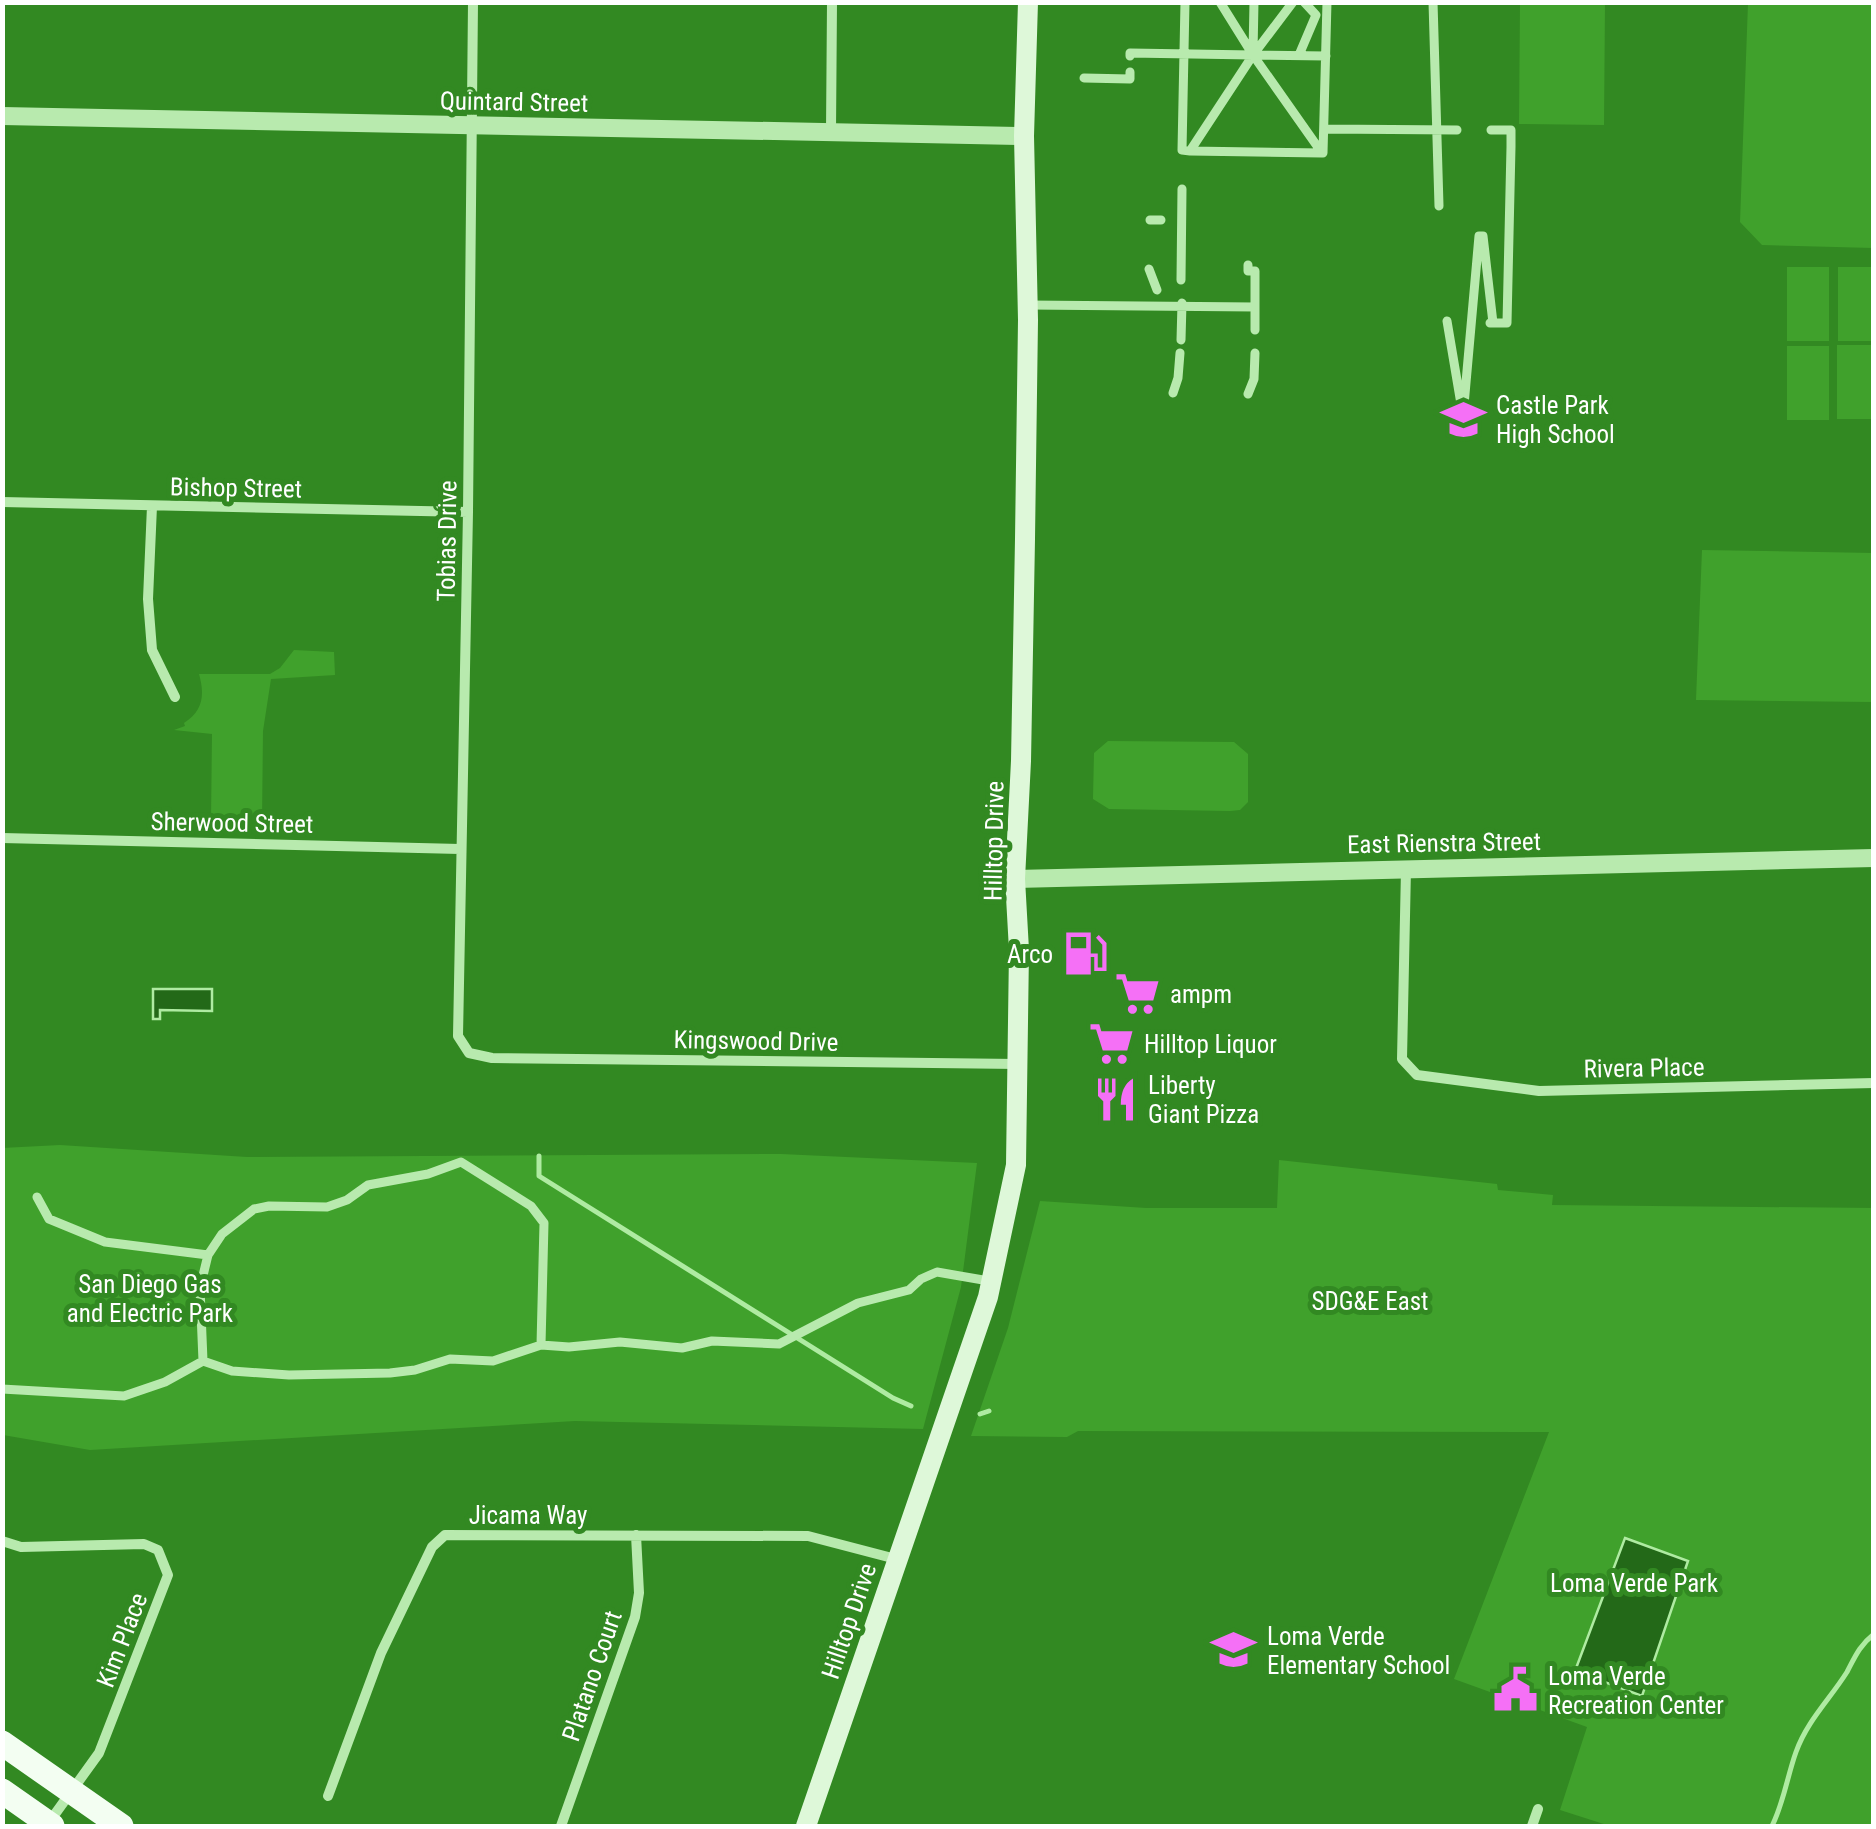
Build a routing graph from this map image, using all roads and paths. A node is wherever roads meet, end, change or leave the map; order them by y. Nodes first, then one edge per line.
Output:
1 (472, 2) edge
2 (832, 2) edge
3 (1028, 2) edge
4 (1185, 2) edge
5 (1220, 2) edge
6 (1254, 2) edge
7 (1292, 2) edge
8 (1304, 2) edge
9 (1327, 2) edge
10 (1433, 2) edge
11 (1321, 15) junction
12 (1184, 54) junction
13 (1253, 55) junction
14 (1130, 56) dead end
15 (1299, 56) junction
16 (1326, 56) junction
17 (1130, 72) dead end
18 (1084, 78) dead end
19 (2, 116) edge
20 (471, 127) junction
21 (1325, 130) junction
22 (1438, 130) junction
23 (1457, 130) dead end
24 (1491, 130) dead end
25 (831, 131) junction
26 (1024, 136) junction
27 (1190, 151) junction
28 (1322, 153) junction
29 (1182, 189) dead end
30 (1439, 206) dead end
31 (1248, 265) dead end
32 (1149, 269) dead end
33 (1184, 271) dead end
34 (1157, 290) dead end
35 (1181, 304) junction
36 (1027, 305) junction
37 (1256, 307) junction
38 (1447, 321) dead end
39 (1255, 330) dead end
40 (1181, 340) dead end
41 (1180, 353) dead end
42 (1255, 354) dead end
43 (1173, 393) dead end
44 (1248, 394) dead end
45 (2, 502) edge
46 (152, 506) junction
47 (468, 512) junction
48 (175, 697) dead end
49 (2, 838) edge
50 (460, 849) junction
51 (1874, 858) edge
52 (1406, 870) junction
53 (1015, 879) junction
54 (492, 1058) joint
55 (1019, 1064) junction
56 (1874, 1083) edge
57 (37, 1197) dead end
58 (208, 1254) junction
59 (992, 1282) junction
60 (542, 1345) junction
61 (203, 1360) junction
62 (2, 1390) edge
63 (636, 1535) junction
64 (2, 1542) edge
65 (896, 1559) junction
66 (2, 1743) edge
67 (2, 1792) edge
68 (72, 1792) junction
69 (328, 1796) dead end
70 (1538, 1809) dead end
71 (50, 1825) edge
72 (121, 1826) edge
73 (561, 1826) edge
74 (806, 1826) edge
75 (1532, 1826) edge

1 - 20 street, Tobias Drive
2 - 25 street
3 - 26 main road, Hilltop Drive
4 - 12 street
5 - 13 street
6 - 13 street
7 - 13 street
8 - 11 street
9 - 11 street
10 - 22 street
11 - 15 street
11 - 16 street
12 - 13 street
12 - 14 street
12 - 27 street
13 - 15 street
13 - 27 street
13 - 28 street
15 - 16 street
16 - 21 street
17 - 18 street
19 - 20 street, Quintard Street
20 - 25 street, Quintard Street
20 - 47 street, Tobias Drive
21 - 22 street
21 - 28 street
22 - 23 street
22 - 30 street
24 - 38 street
25 - 26 street, Quintard Street
26 - 36 main road, Hilltop Drive
27 - 28 street
29 - 33 street
31 - 37 street
32 - 34 street
35 - 36 street
35 - 37 street
35 - 40 street
36 - 53 main road, Hilltop Drive
37 - 39 street
41 - 43 street
42 - 44 street
45 - 46 street, Bishop Street
46 - 47 street, Bishop Street
46 - 48 street
47 - 50 street, Tobias Drive
49 - 50 street, Sherwood Street
50 - 54 street, Tobias Drive
51 - 52 street, East Rienstra Street
52 - 53 street, East Rienstra Street
52 - 56 street, Rivera Place
53 - 55 main road, Hilltop Drive
54 - 55 street, Kingswood Drive
55 - 59 main road, Hilltop Drive
57 - 58 street
58 - 60 street
58 - 61 street
59 - 60 street
59 - 65 main road, Hilltop Drive
60 - 61 street
61 - 62 street
63 - 65 street, Jicama Way
63 - 69 street, Jicama Way
63 - 73 street, Platano Court
64 - 68 street, Kim Place
65 - 74 main road, Hilltop Drive
66 - 68 main road
67 - 71 main road
68 - 71 street, Kim Place
68 - 72 main road
70 - 75 street

